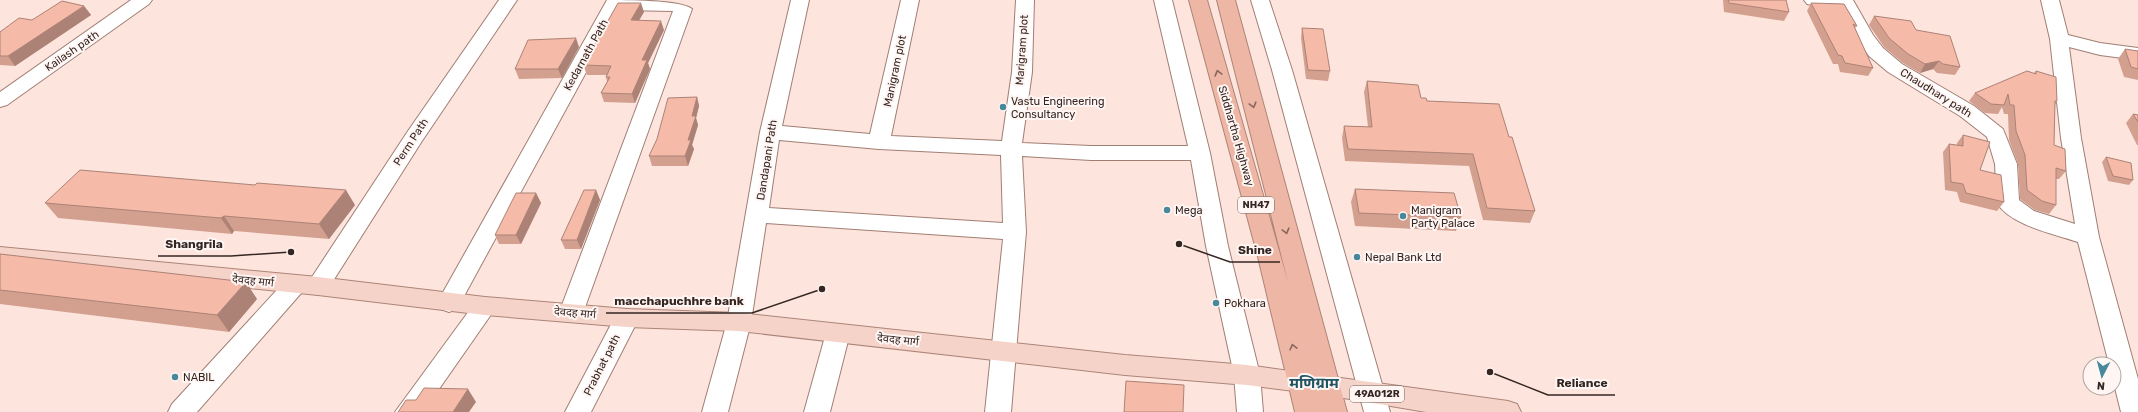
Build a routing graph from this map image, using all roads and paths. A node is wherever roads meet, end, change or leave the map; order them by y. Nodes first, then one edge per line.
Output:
1 (143, 0) edge
2 (508, 0) edge
3 (800, 0) edge
4 (910, 0) edge
5 (1025, 0) edge
6 (1163, 0) edge
7 (1198, 0) edge
8 (1226, 0) edge
9 (1260, 0) edge
10 (1813, 0) edge
11 (2050, 0) edge
12 (615, 2) edge
13 (1845, 3) edge
14 (2059, 39) junction
15 (2138, 54) edge
16 (0, 101) edge
17 (770, 132) junction
18 (879, 142) junction
19 (1011, 148) junction
20 (1200, 152) junction
21 (758, 215) junction
22 (1015, 232) junction
23 (2088, 237) junction
24 (0, 255) edge
25 (306, 286) junction
26 (449, 303) junction
27 (485, 306) junction
28 (571, 313) junction
29 (627, 318) junction
30 (740, 322) junction
31 (838, 334) junction
32 (1002, 351) junction
33 (1246, 375) junction
34 (1301, 381) junction
35 (1326, 384) junction
36 (1373, 402) edge
37 (181, 412) edge
38 (408, 412) edge
39 (578, 412) edge
40 (715, 412) edge
41 (817, 412) edge
42 (998, 412) edge
43 (1250, 412) edge
44 (1308, 412) edge
45 (1334, 412) edge
46 (1508, 412) edge
47 (2134, 412) edge

1 - 16 street, Kailash path
2 - 25 street, Perm Path
3 - 17 street, Dandapani Path
4 - 18 street, Manigram plot
5 - 19 street, Marigram plot
6 - 20 street
34 -> 7 highway, Siddhartha Highway / NH47
8 -> 35 highway, NH47
9 - 36 street
10 - 13 street
11 - 14 street
12 - 26 street, Kedarnath Path
12 - 28 street, Kedarnath Path
13 - 23 street, Chaudhary path
14 - 15 street
14 - 23 street
17 - 18 street
17 - 21 street, Dandapani Path
18 - 19 street
19 - 20 street
19 - 22 street, Marigram plot
20 - 33 street
21 - 22 street
21 - 30 street, Dandapani Path
22 - 32 street, Marigram plot
23 - 47 street
24 - 25 main road, देवदह मार्ग / 49A012R
25 - 26 main road, देवदह मार्ग / 49A012R
25 - 37 street, Perm Path
26 - 27 main road, देवदह मार्ग / 49A012R
27 - 28 main road, देवदह मार्ग / 49A012R
27 - 38 street
28 - 29 main road, देवदह मार्ग / 49A012R
29 - 30 main road, देवदह मार्ग / 49A012R
29 - 39 street, Prabhat path
30 - 31 main road, देवदह मार्ग / 49A012R
30 - 40 street, Dandapani Path
31 - 32 main road, देवदह मार्ग / 49A012R
31 - 41 street
32 - 33 main road, देवदह मार्ग / 49A012R
32 - 42 street, Marigram plot
33 - 34 main road, 49A012R
33 - 43 street
34 - 35 main road, 49A012R
34 - 44 highway, Siddhartha Highway / NH47
35 - 36 main road, 49A012R
35 - 45 highway, NH47
36 - 46 main road, 49A012R

